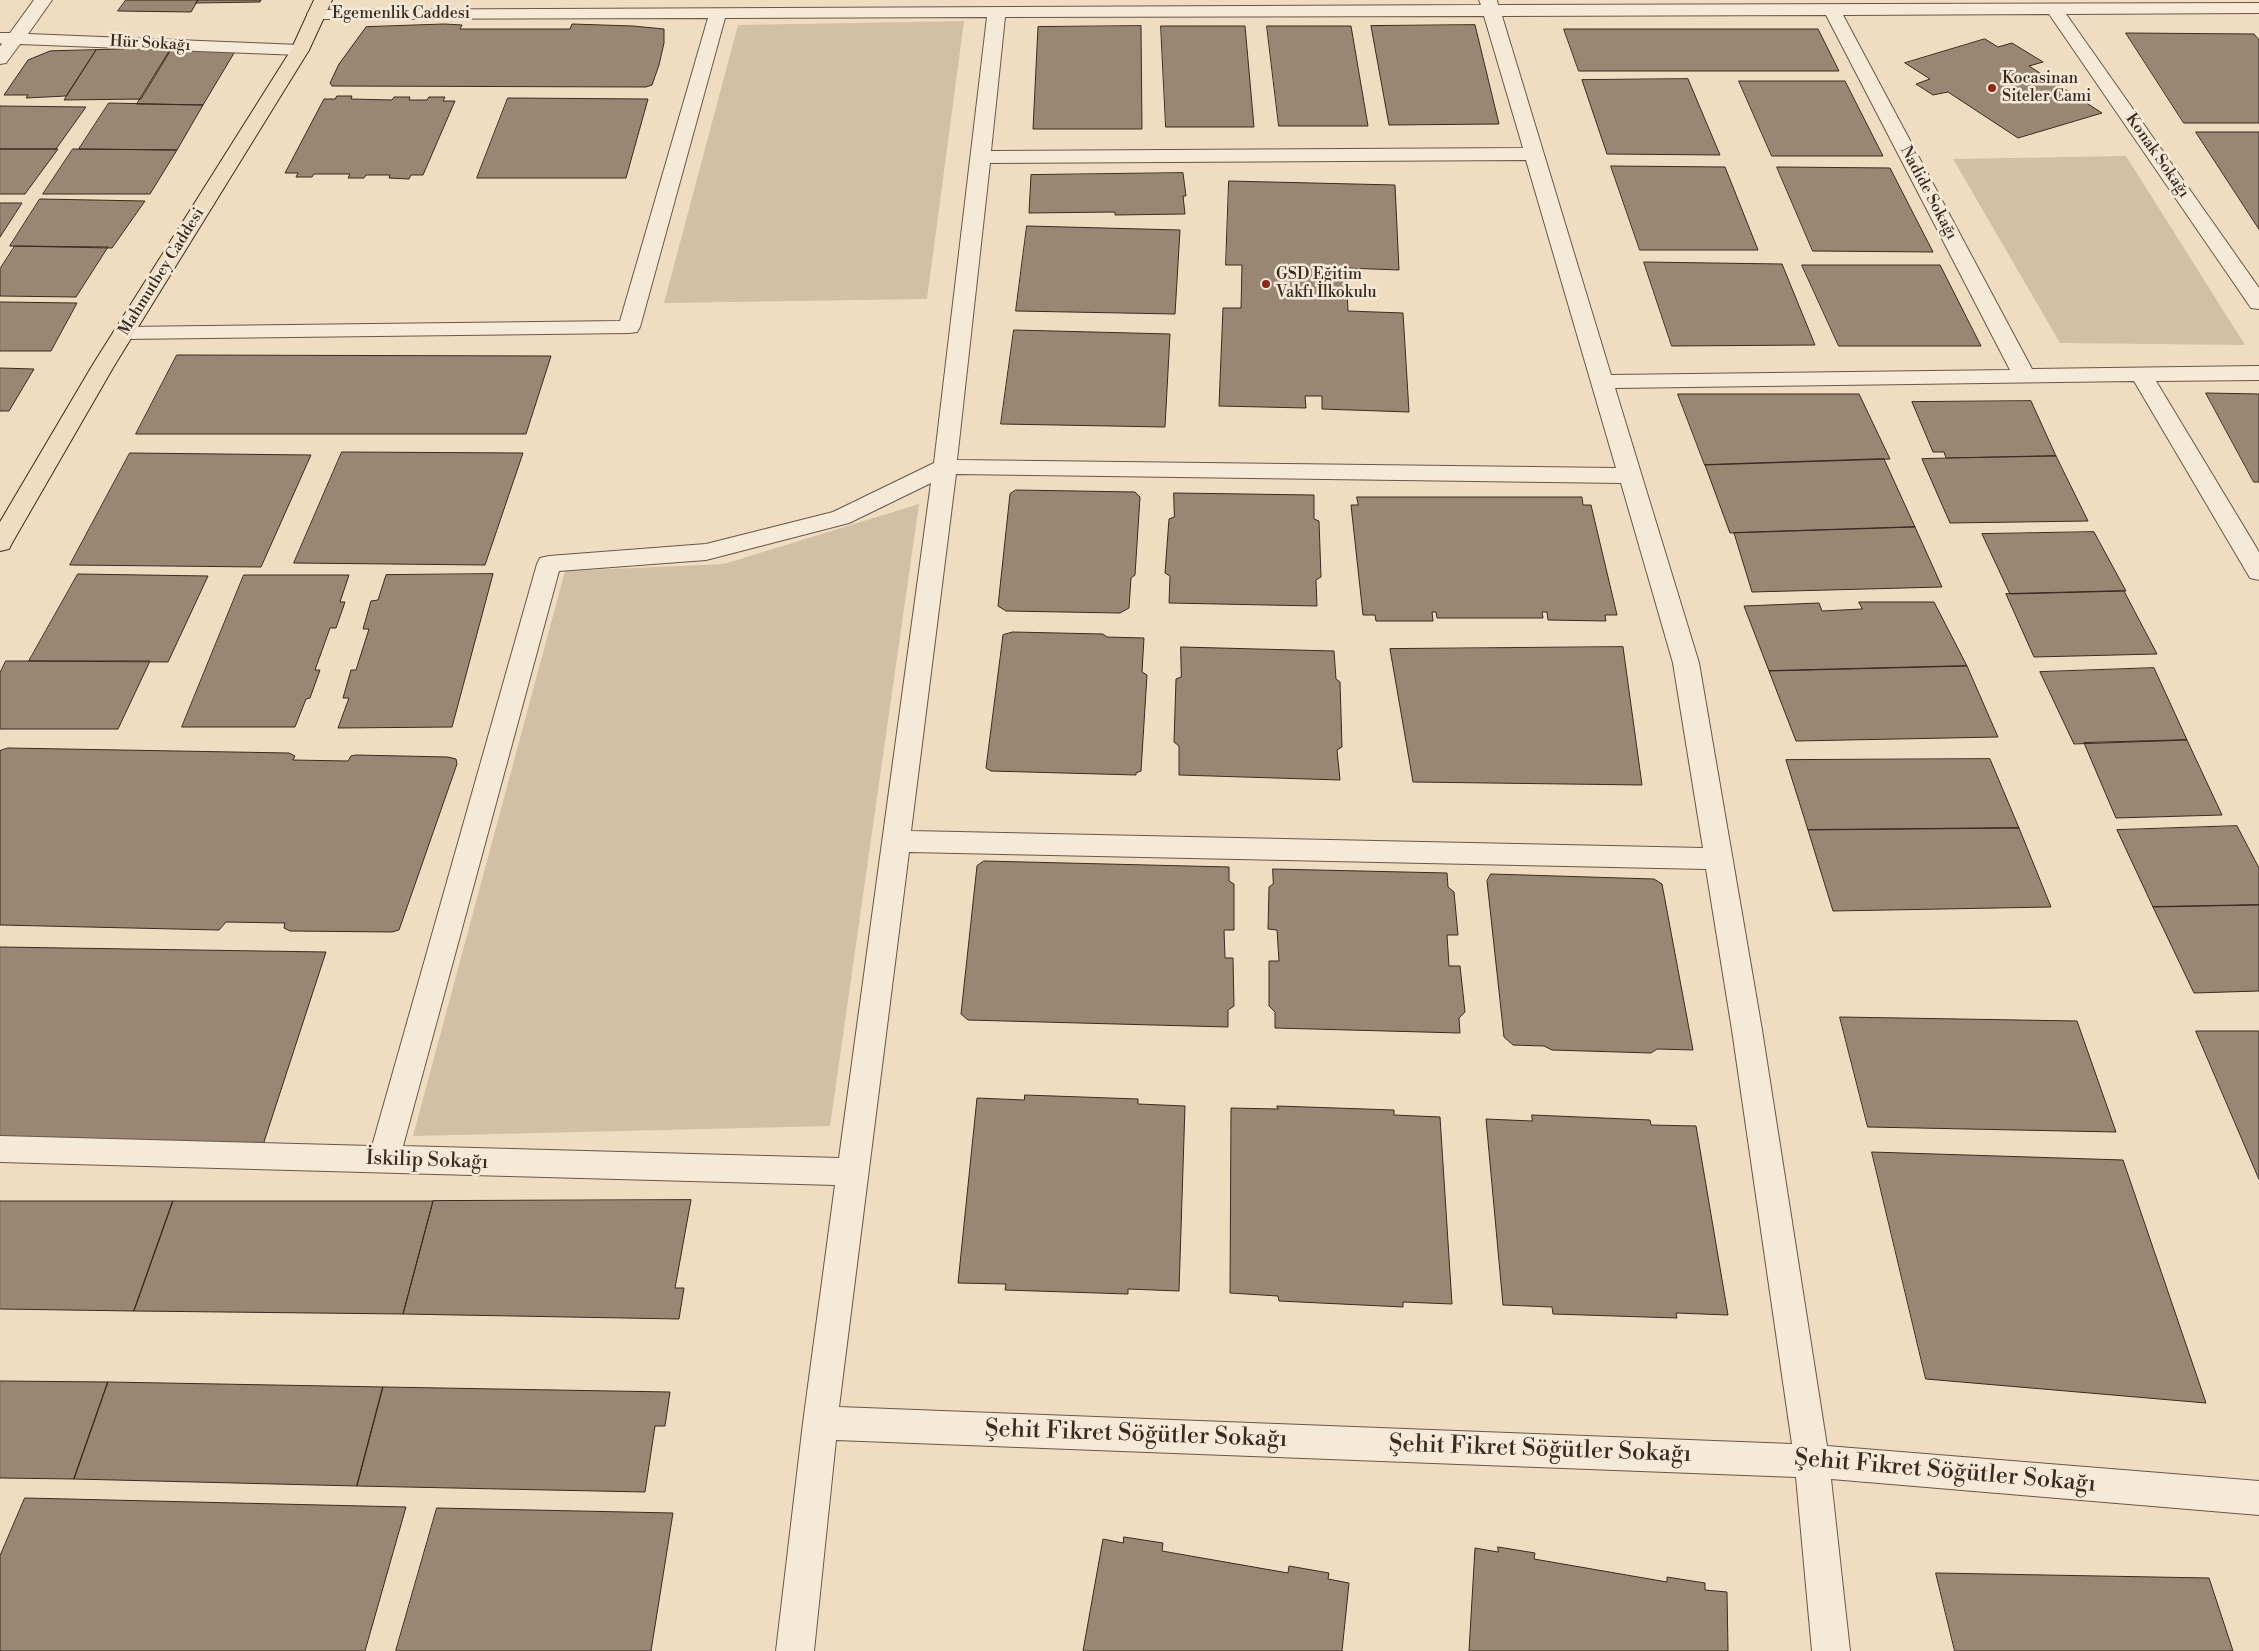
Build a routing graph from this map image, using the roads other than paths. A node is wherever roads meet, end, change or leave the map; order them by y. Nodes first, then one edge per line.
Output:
1 (43, 0) edge
2 (2148, 4) edge
3 (1489, 5) edge
4 (1700, 5) edge
5 (1912, 5) edge
6 (1056, 6) edge
7 (319, 7) edge
8 (2259, 8) edge
9 (2054, 9) junction
10 (1832, 10) junction
11 (997, 12) junction
12 (718, 13) junction
13 (8, 38) edge
14 (300, 50) junction
15 (0, 59) edge
16 (1533, 154) junction
17 (980, 157) junction
18 (2259, 303) edge
19 (124, 333) junction
20 (2259, 373) edge
21 (2140, 374) junction
22 (2024, 376) junction
23 (1602, 382) junction
24 (945, 467) junction
25 (1629, 476) junction
26 (0, 543) edge
27 (2259, 572) edge
28 (897, 841) junction
29 (1718, 860) junction
30 (0, 1150) edge
31 (384, 1160) junction
32 (853, 1172) junction
33 (820, 1423) junction
34 (1812, 1461) junction
35 (2259, 1498) edge
36 (795, 1651) edge
37 (1831, 1651) edge

1 - 13 street
2 - 8 street, Egemenlik Caddesi
2 - 9 street, Egemenlik Caddesi
3 - 4 street, Egemenlik Caddesi
3 - 6 street, Egemenlik Caddesi
3 - 16 street
4 - 10 street, Egemenlik Caddesi
5 - 9 street, Egemenlik Caddesi
5 - 10 street, Egemenlik Caddesi
6 - 11 street, Egemenlik Caddesi
7 - 12 street, Egemenlik Caddesi
7 - 14 main road, Mahmutbey Caddesi
9 - 18 street, Konak Sokağı
10 - 22 street, Nadide Sokağı
11 - 12 street, Egemenlik Caddesi
11 - 17 street
12 - 19 street
13 - 14 street, Hür Sokağı
13 - 15 street
14 - 19 main road, Mahmutbey Caddesi
16 - 17 street
16 - 23 street
17 - 24 street
19 - 26 main road, Mahmutbey Caddesi
20 - 21 street
21 - 22 street
21 - 27 street
22 - 23 street
23 - 25 street
24 - 25 street
24 - 28 street
24 - 31 street
25 - 29 street
28 - 29 street
28 - 32 street
29 - 34 street
30 - 31 street, İskilip Sokağı
31 - 32 street, İskilip Sokağı
32 - 33 street
33 - 34 street, Şehit Fikret Söğütler Sokağı
33 - 36 street
34 - 35 street, Şehit Fikret Söğütler Sokağı
34 - 37 street

